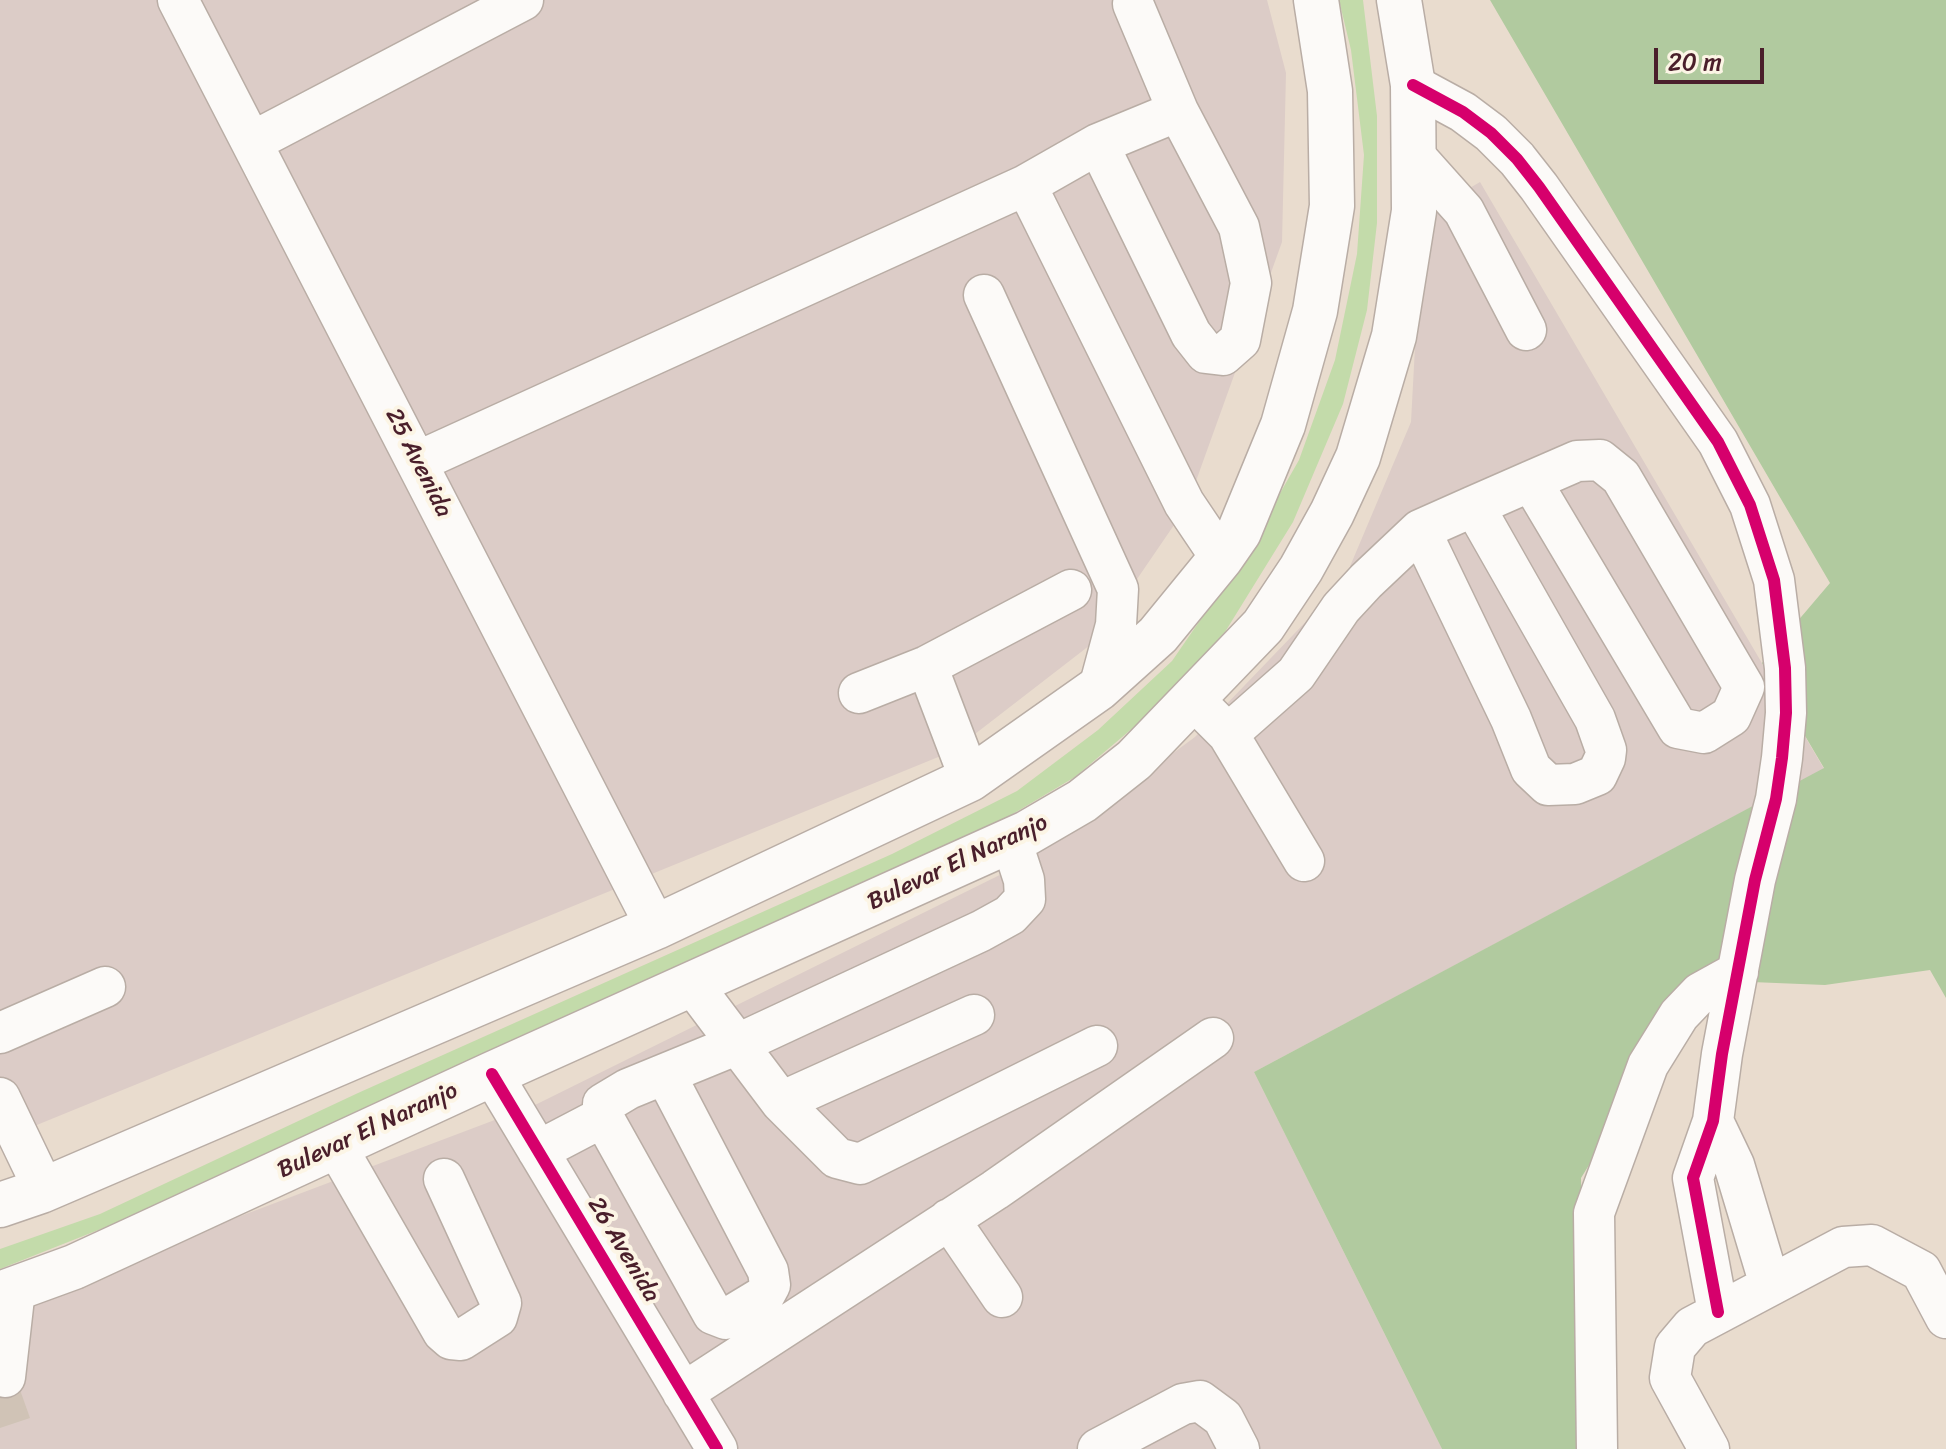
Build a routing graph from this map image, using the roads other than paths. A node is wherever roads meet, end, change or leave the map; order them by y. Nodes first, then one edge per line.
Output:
1 (178, 0) edge
2 (523, 0) edge
3 (1316, 0) edge
4 (1399, 0) edge
5 (1133, 4) dead end
6 (1413, 85) junction
7 (1178, 111) junction
8 (252, 142) junction
9 (1098, 144) junction
10 (1414, 155) junction
11 (1026, 185) junction
12 (984, 295) dead end
13 (1526, 330) dead end
14 (417, 462) junction
15 (1531, 481) junction
16 (1474, 506) junction
17 (1420, 530) junction
18 (1221, 558) junction
19 (1071, 590) dead end
20 (927, 666) junction
21 (1099, 688) junction
22 (859, 693) dead end
23 (1193, 699) junction
24 (1228, 734) junction
25 (970, 779) junction
26 (1011, 840) junction
27 (1304, 861) dead end
28 (656, 927) junction
29 (1738, 972) junction
30 (692, 984) junction
31 (105, 987) dead end
32 (974, 1015) dead end
33 (0, 1033) edge
34 (1213, 1038) dead end
35 (738, 1044) junction
36 (1097, 1046) dead end
37 (492, 1074) junction
38 (665, 1074) junction
39 (0, 1098) edge
40 (781, 1102) junction
41 (603, 1117) junction
42 (1713, 1121) junction
43 (336, 1146) junction
44 (538, 1151) junction
45 (444, 1179) dead end
46 (41, 1191) junction
47 (0, 1205) edge
48 (949, 1219) junction
49 (1770, 1285) junction
50 (7, 1291) edge
51 (1002, 1297) dead end
52 (1718, 1312) junction
53 (1946, 1318) edge
54 (5, 1377) dead end
55 (683, 1393) junction
56 (717, 1449) edge
57 (1098, 1449) edge
58 (1239, 1449) edge
59 (1597, 1449) edge
60 (1709, 1449) edge

1 - 8 street, 25 Avenida
2 - 8 street
3 - 18 main road
4 - 6 main road, Bulevar El Naranjo
5 - 7 street
6 - 10 main road, Bulevar El Naranjo
6 - 29 street
7 - 9 street
7 - 9 street
8 - 14 street, 25 Avenida
9 - 11 street
10 - 13 street
10 - 23 main road, Bulevar El Naranjo
11 - 14 street
11 - 18 street
12 - 21 street
14 - 28 street, 25 Avenida
15 - 15 street
15 - 16 street
16 - 17 street
16 - 17 street
17 - 24 street
18 - 21 main road
19 - 20 street
20 - 22 street
20 - 25 street
21 - 25 main road
23 - 24 street
23 - 26 main road, Bulevar El Naranjo
24 - 27 street
25 - 28 main road
26 - 30 main road, Bulevar El Naranjo
26 - 35 street
28 - 46 main road
29 - 42 street
29 - 59 street
30 - 35 street
30 - 37 main road, Bulevar El Naranjo
31 - 33 street
32 - 40 street
34 - 48 street
35 - 38 street
35 - 40 street
36 - 40 street
37 - 43 main road, Bulevar El Naranjo
37 - 44 street, 26 Avenida
38 - 41 street
38 - 41 street
39 - 46 street
41 - 44 street
42 - 49 street
42 - 52 street
43 - 45 street
43 - 50 main road, Bulevar El Naranjo
44 - 55 street, 26 Avenida
46 - 47 main road
48 - 51 street
48 - 55 street
49 - 52 street
49 - 53 street
50 - 54 street
52 - 60 street
55 - 56 street, 26 Avenida
57 - 58 street

